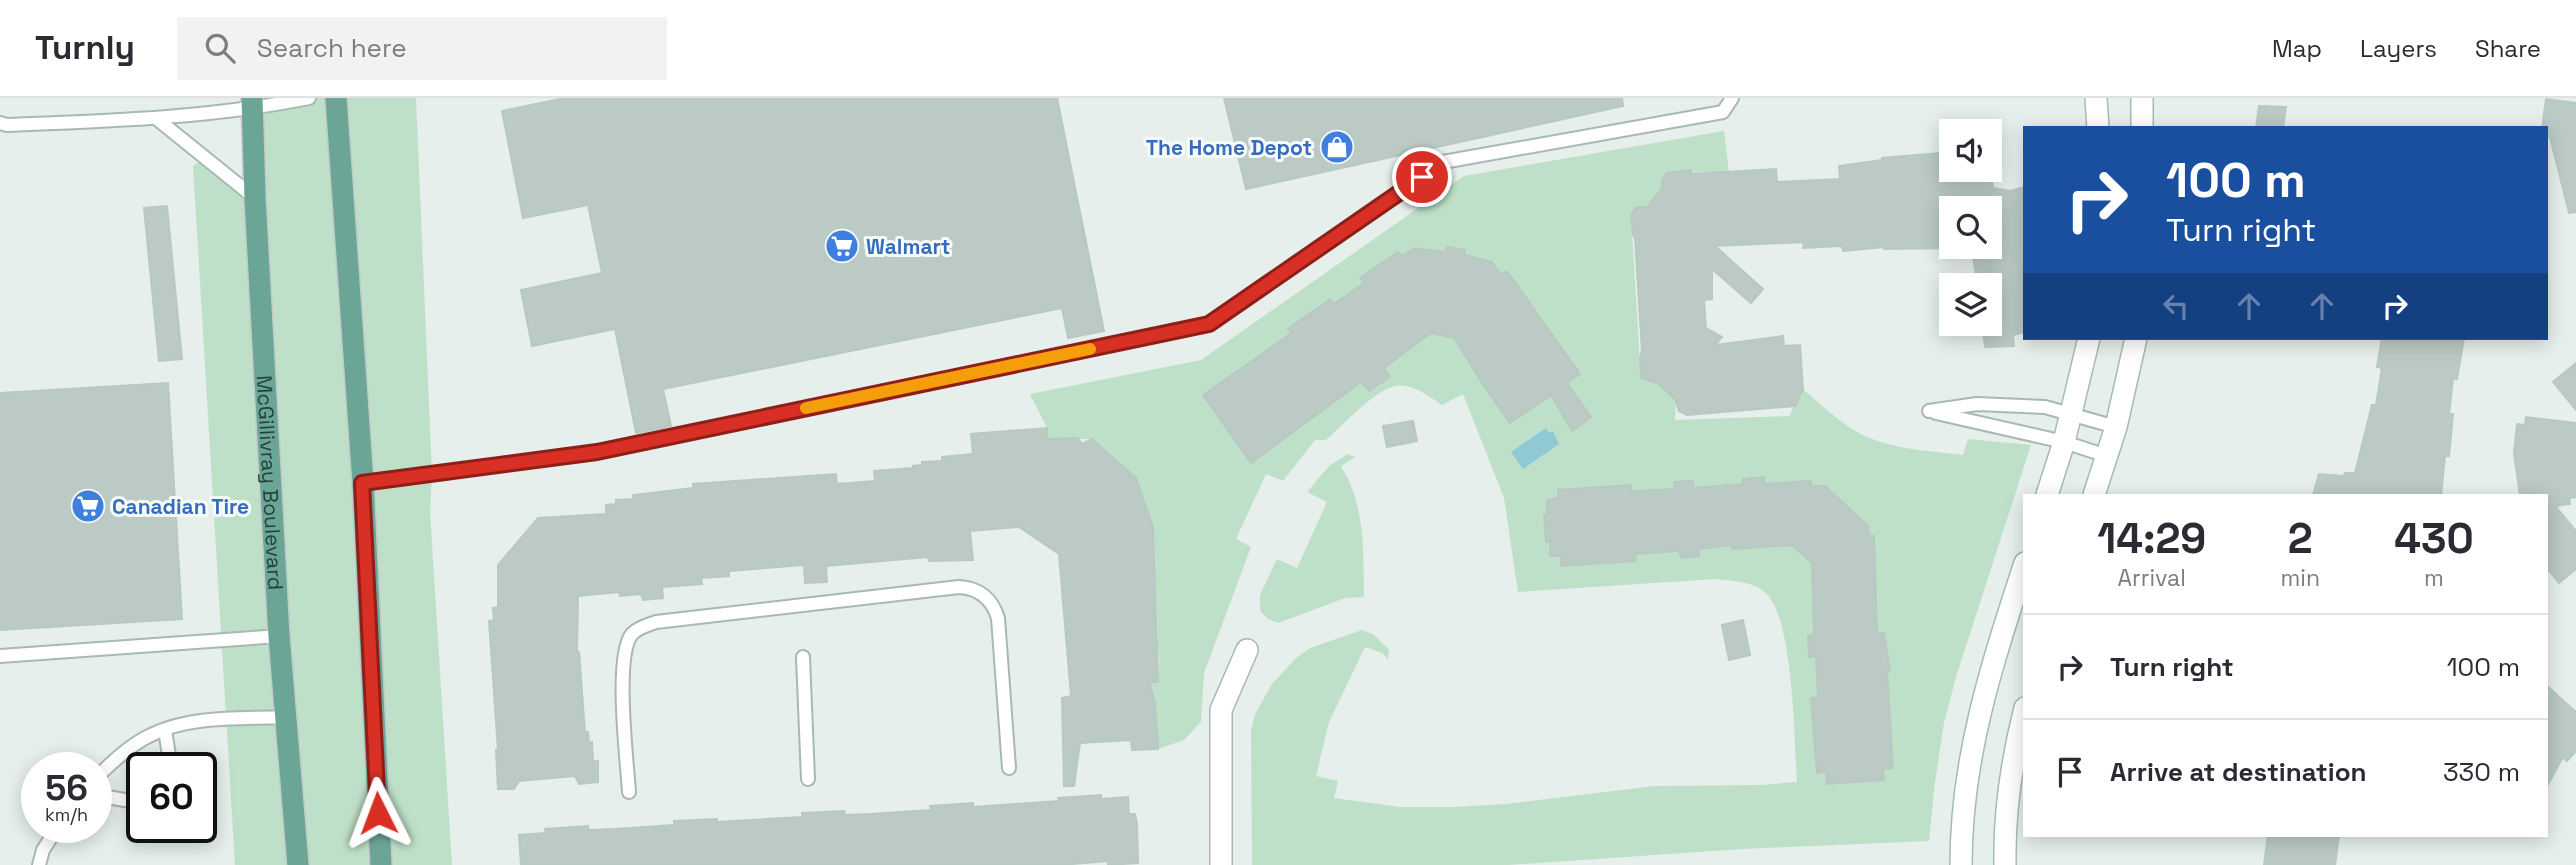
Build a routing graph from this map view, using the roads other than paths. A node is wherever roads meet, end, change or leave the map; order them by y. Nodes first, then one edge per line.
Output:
1 (309, 98) edge
2 (336, 98) edge
3 (1732, 98) edge
4 (2096, 98) edge
5 (2142, 98) edge
6 (252, 104) edge
7 (157, 119) junction
8 (0, 123) edge
9 (2098, 126) edge
10 (2142, 126) edge
11 (255, 198) junction
12 (2089, 340) edge
13 (2136, 340) edge
14 (2071, 414) junction
15 (2116, 427) junction
16 (2064, 442) junction
17 (2107, 456) junction
18 (362, 483) junction
19 (2047, 494) edge
20 (2094, 494) edge
21 (2023, 569) edge
22 (279, 636) junction
23 (1247, 650) dead end
24 (0, 656) edge
25 (803, 657) dead end
26 (284, 717) junction
27 (2023, 718) edge
28 (165, 730) junction
29 (168, 752) edge
30 (112, 763) edge
31 (1009, 768) dead end
32 (808, 779) dead end
33 (629, 792) dead end
34 (47, 843) edge
35 (39, 865) edge
36 (298, 865) edge
37 (381, 865) edge
38 (1221, 865) edge
39 (1961, 865) edge
40 (2005, 865) edge

1 - 6 lane
2 - 18 main road
3 - 18 lane
4 - 9 street
5 - 10 street
6 - 7 lane
6 - 11 main road, McGillivray Boulevard
7 - 8 lane
7 - 11 lane
11 - 22 main road, McGillivray Boulevard
12 - 14 street
13 - 15 street
14 - 15 lane
14 - 16 street
14 - 16 lane
15 - 17 street
16 - 17 lane
16 - 19 street
17 - 20 street
18 - 37 main road
21 - 39 street
22 - 24 lane
22 - 26 main road, McGillivray Boulevard
23 - 38 street
25 - 32 lane
26 - 28 lane
26 - 36 main road, McGillivray Boulevard
27 - 40 street
28 - 29 lane
28 - 30 lane
31 - 33 lane
34 - 35 lane

